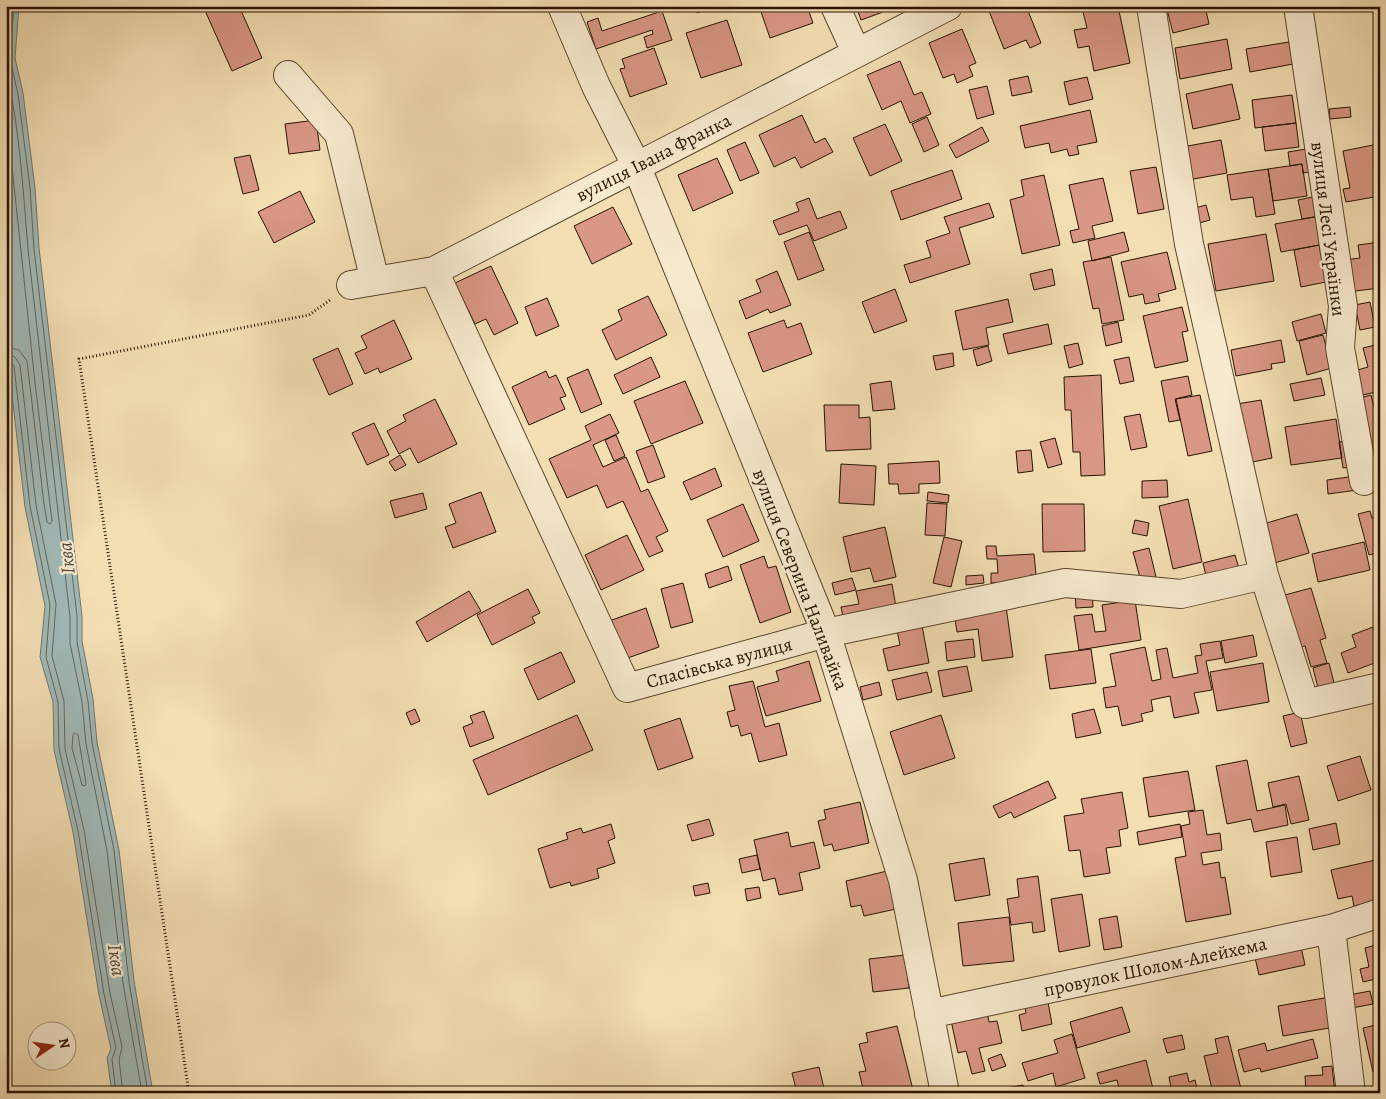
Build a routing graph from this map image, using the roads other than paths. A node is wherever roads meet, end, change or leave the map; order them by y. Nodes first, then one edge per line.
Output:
1 (562, 6) edge
2 (835, 6) edge
3 (948, 6) edge
4 (1151, 6) edge
5 (1298, 6) edge
6 (856, 52) junction
7 (288, 75) dead end
8 (636, 165) junction
9 (434, 271) junction
10 (1364, 481) dead end
11 (1264, 576) junction
12 (826, 633) junction
13 (1380, 687) edge
14 (1380, 914) edge
15 (1331, 929) junction
16 (929, 1014) junction
17 (945, 1093) edge
18 (1351, 1093) edge

1 - 8 street, вулиця Северина Наливайка
2 - 6 street
3 - 6 street, вулиця Івана Франка
4 - 11 street
5 - 10 street, вулиця Лесі Українки
6 - 8 street, вулиця Івана Франка
7 - 9 street, вулиця Івана Франка
8 - 9 street, вулиця Івана Франка
8 - 12 street, вулиця Северина Наливайка
9 - 12 street, Спасівська вулиця
11 - 12 street, Спасівська вулиця
11 - 13 street
12 - 16 street, вулиця Северина Наливайка
14 - 15 street, провулок Шолом-Алейхема
15 - 16 street, провулок Шолом-Алейхема
15 - 18 street
16 - 17 street, вулиця Северина Наливайка

